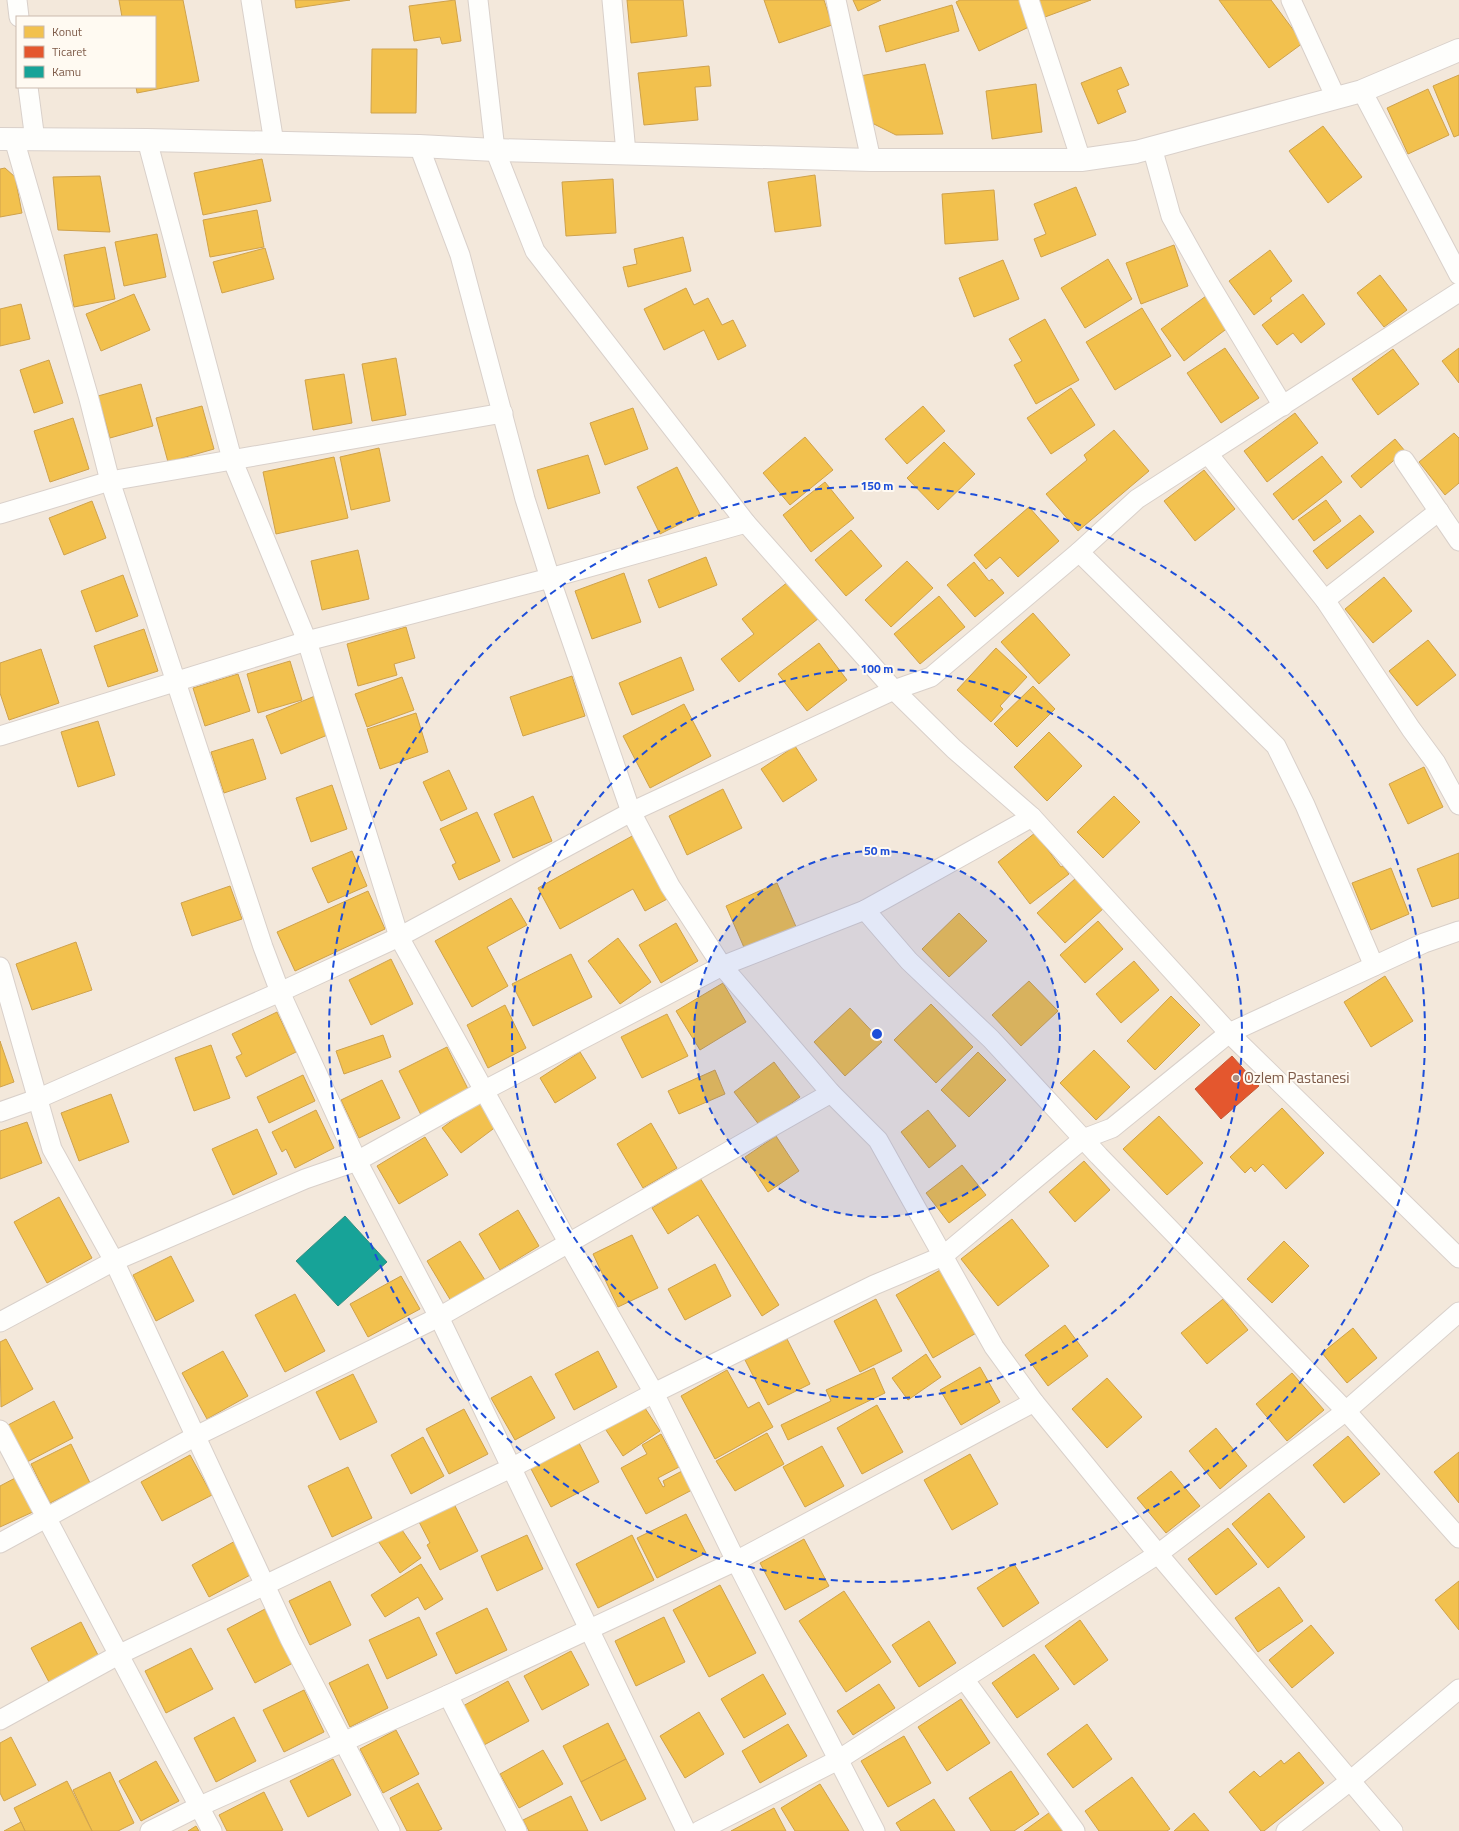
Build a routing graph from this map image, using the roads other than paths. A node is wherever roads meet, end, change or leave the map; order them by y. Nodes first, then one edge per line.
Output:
1 (17, 0) edge
2 (251, 0) edge
3 (478, 0) edge
4 (612, 0) edge
5 (836, 0) edge
6 (1029, 0) edge
7 (1290, 0) edge
8 (19, 16) edge
9 (1459, 50) edge
10 (28, 88) edge
11 (1362, 91) junction
12 (1336, 98) junction
13 (16, 139) edge
14 (147, 140) junction
15 (274, 143) junction
16 (419, 146) junction
17 (1152, 147) junction
18 (495, 150) junction
19 (626, 153) junction
20 (871, 160) junction
21 (1081, 160) junction
22 (1459, 276) edge
23 (1459, 292) edge
24 (1283, 406) junction
25 (503, 414) junction
26 (1208, 454) junction
27 (232, 459) junction
28 (1404, 460) dead end
29 (110, 481) junction
30 (1439, 511) junction
31 (0, 514) edge
32 (746, 523) junction
33 (1459, 541) edge
34 (1080, 552) junction
35 (550, 578) junction
36 (1325, 600) junction
37 (307, 641) junction
38 (175, 681) junction
39 (894, 690) junction
40 (0, 736) edge
41 (1459, 805) edge
42 (631, 812) junction
43 (1032, 817) junction
44 (865, 910) junction
45 (1459, 931) edge
46 (399, 937) junction
47 (722, 966) junction
48 (1374, 966) junction
49 (0, 967) edge
50 (280, 992) junction
51 (1229, 1033) junction
52 (484, 1090) junction
53 (831, 1093) junction
54 (37, 1099) junction
55 (0, 1112) edge
56 (1083, 1139) junction
57 (357, 1161) junction
58 (569, 1244) junction
59 (943, 1256) junction
60 (1459, 1258) edge
61 (114, 1261) junction
62 (1459, 1312) edge
63 (439, 1317) junction
64 (0, 1322) edge
65 (654, 1392) junction
66 (1034, 1402) junction
67 (1346, 1411) junction
68 (0, 1430) edge
69 (196, 1436) junction
70 (513, 1467) junction
71 (46, 1519) junction
72 (1459, 1538) edge
73 (0, 1544) edge
74 (1158, 1554) junction
75 (736, 1561) junction
76 (266, 1585) junction
77 (589, 1630) junction
78 (120, 1654) junction
79 (964, 1679) junction
80 (1459, 1689) edge
81 (448, 1696) junction
82 (0, 1720) edge
83 (344, 1740) junction
84 (838, 1760) junction
85 (1350, 1781) junction
86 (198, 1807) junction
87 (150, 1831) edge
88 (212, 1831) edge
89 (390, 1831) edge
90 (517, 1831) edge
91 (686, 1831) edge
92 (699, 1831) edge
93 (875, 1831) edge
94 (1075, 1831) edge
95 (1286, 1831) edge
96 (1393, 1831) edge

1 - 8 street
2 - 15 street
3 - 18 street
4 - 19 street
5 - 20 street
6 - 21 street
7 - 12 street
9 - 11 street
10 - 13 street
11 - 12 street
11 - 22 street
12 - 17 street
13 - 14 street
13 - 29 street
14 - 15 street
14 - 27 street
15 - 16 street
16 - 18 street
16 - 25 street
17 - 21 street
17 - 24 street
18 - 19 street
18 - 32 street
19 - 20 street
20 - 21 street
23 - 24 street
24 - 26 street
25 - 27 street
25 - 35 street
26 - 34 street
26 - 36 street
27 - 29 street
27 - 37 street
28 - 30 street
29 - 31 street
29 - 38 street
30 - 33 street
30 - 36 street
32 - 35 street
32 - 39 street
34 - 39 street
34 - 48 street
35 - 37 street
35 - 42 street
36 - 41 street
37 - 38 street
37 - 46 street
38 - 40 street
38 - 50 street
39 - 42 street
39 - 43 street
42 - 46 street
42 - 47 street
43 - 44 street
43 - 51 street
44 - 47 street
44 - 56 street
45 - 48 street
46 - 50 street
46 - 52 street
47 - 52 street
47 - 53 street
48 - 51 street
49 - 54 street
50 - 54 street
50 - 57 street
51 - 56 street
51 - 60 street
52 - 57 street
52 - 58 street
53 - 58 street
53 - 59 street
54 - 55 street
54 - 61 street
56 - 59 street
56 - 67 street
57 - 61 street
57 - 63 street
58 - 63 street
58 - 65 street
59 - 65 street
59 - 66 street
61 - 64 street
61 - 69 street
62 - 67 street
63 - 69 street
63 - 70 street
65 - 70 street
65 - 75 street
66 - 74 street
66 - 75 street
67 - 72 street
67 - 74 street
68 - 71 street
69 - 71 street
69 - 76 street
70 - 76 street
70 - 77 street
71 - 73 street
71 - 78 street
74 - 79 street
74 - 85 street
75 - 77 street
75 - 84 street
76 - 78 street
76 - 83 street
77 - 81 street
77 - 91 street
78 - 82 street
78 - 86 street
79 - 84 street
79 - 94 street
80 - 85 street
81 - 83 street
81 - 90 street
83 - 86 street
83 - 89 street
84 - 92 street
84 - 93 street
85 - 95 street
85 - 96 street
86 - 87 street
86 - 88 street

